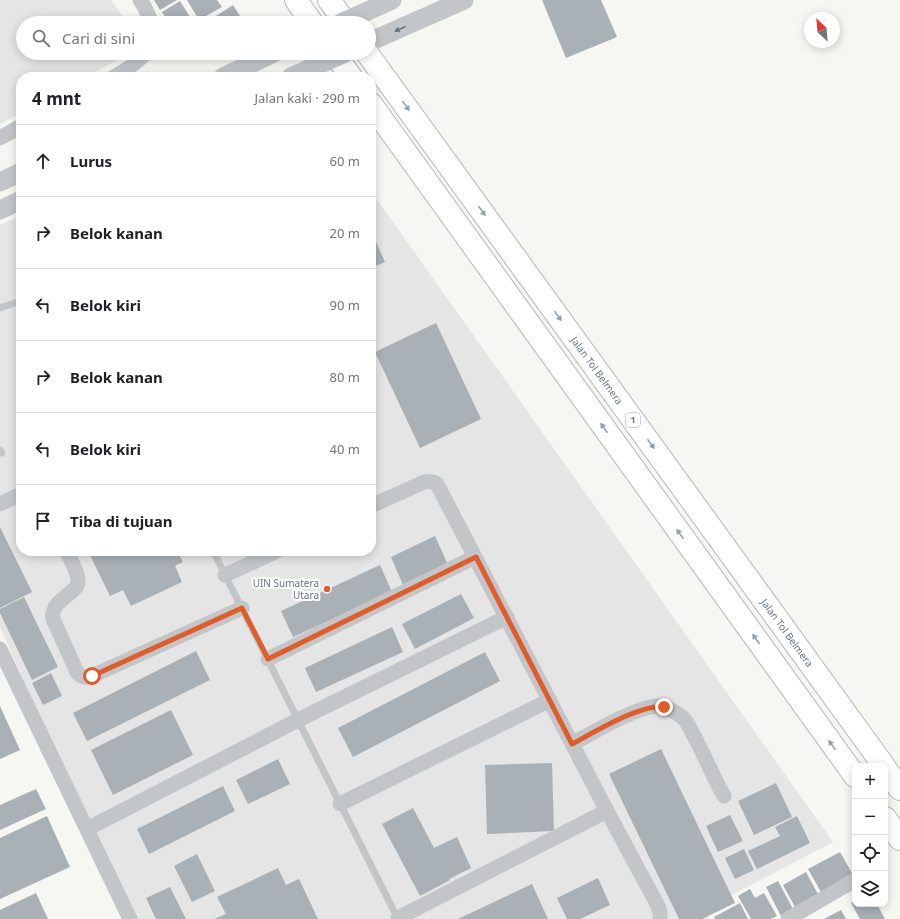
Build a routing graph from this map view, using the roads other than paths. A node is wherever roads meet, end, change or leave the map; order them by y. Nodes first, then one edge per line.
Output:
1 (140, 0) edge
2 (296, 0) edge
3 (329, 0) edge
4 (392, 0) edge
5 (464, 0) edge
6 (149, 16) edge
7 (307, 16) edge
8 (341, 16) edge
9 (357, 16) edge
10 (376, 39) edge
11 (140, 60) edge
12 (259, 60) edge
13 (329, 60) edge
14 (339, 60) edge
15 (372, 60) edge
16 (124, 72) edge
17 (234, 72) edge
18 (302, 72) edge
19 (347, 72) edge
20 (376, 111) edge
21 (16, 129) edge
22 (0, 138) edge
23 (16, 174) edge
24 (0, 182) edge
25 (16, 202) edge
26 (0, 210) edge
27 (16, 302) edge
28 (0, 308) edge
29 (16, 496) edge
30 (0, 504) edge
31 (376, 504) edge
32 (68, 556) edge
33 (216, 556) edge
34 (266, 556) edge
35 (476, 557) junction
36 (225, 575) junction
37 (242, 608) junction
38 (507, 617) junction
39 (0, 649) edge
40 (268, 659) junction
41 (550, 700) junction
42 (298, 720) junction
43 (572, 744) junction
44 (881, 763) edge
45 (852, 772) edge
46 (888, 772) edge
47 (900, 789) edge
48 (724, 796) dead end
49 (340, 804) junction
50 (607, 811) junction
51 (888, 822) edge
52 (87, 829) junction
53 (900, 839) edge
54 (852, 882) edge
55 (398, 918) edge
56 (130, 919) edge
57 (660, 919) edge
58 (788, 919) edge

1 - 6 street
2 - 7 highway
3 - 8 highway
4 - 9 street, bridge
5 -> 10 street
11 - 16 street
12 - 17 street
13 - 18 street, bridge
14 - 19 highway
15 -> 44 highway, Jalan Tol Belmera / 1
45 -> 20 highway
21 - 22 street
23 - 24 street
25 - 26 street
27 - 28 lane
29 - 30 street
31 - 35 street
32 - 37 street
33 - 36 lane
34 - 36 street
35 - 38 street
35 - 40 street
36 - 37 lane
37 - 40 lane
38 - 41 street
38 - 42 street
39 - 52 street
40 - 42 lane
41 - 43 street
41 - 49 street
42 - 49 lane
42 - 52 street
43 - 48 street
43 - 50 street
46 - 47 highway, Jalan Tol Belmera / 1
49 - 55 lane
50 - 55 street
50 - 57 street
51 - 53 highway
52 - 56 street
54 - 58 street

